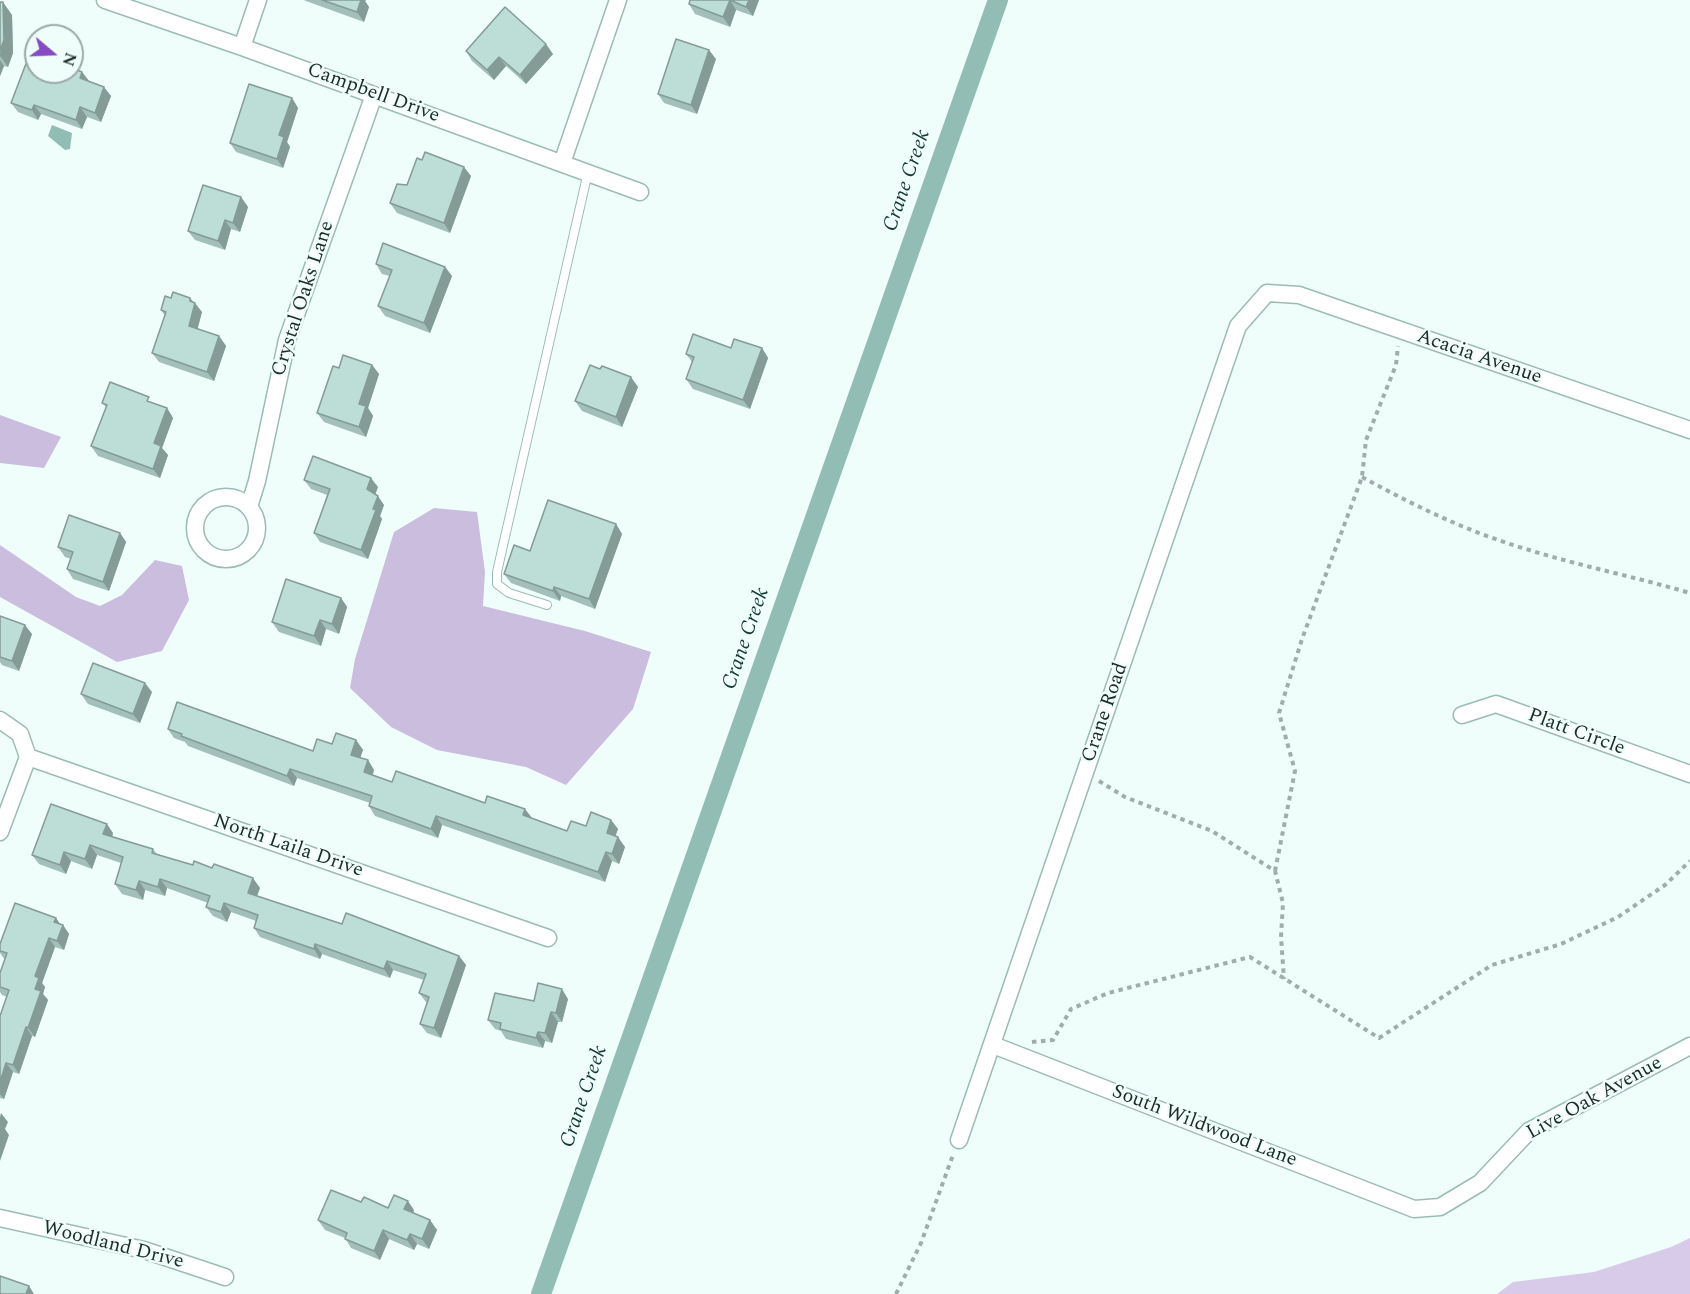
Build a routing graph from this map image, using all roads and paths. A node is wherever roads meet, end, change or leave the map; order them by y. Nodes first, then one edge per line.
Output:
1 (105, 0) edge
2 (258, 0) edge
3 (618, 0) edge
4 (242, 47) junction
5 (374, 95) junction
6 (562, 163) junction
7 (588, 172) junction
8 (640, 192) dead end
9 (1267, 293) joint
10 (1399, 330) junction
11 (1690, 430) edge
12 (1362, 477) junction
13 (249, 507) dead end
14 (1690, 593) edge
15 (547, 605) dead end
16 (1462, 715) dead end
17 (0, 720) edge
18 (28, 757) junction
19 (1086, 774) junction
20 (1690, 774) edge
21 (0, 832) edge
22 (1690, 861) edge
23 (1275, 871) junction
24 (548, 938) dead end
25 (1284, 979) junction
26 (1023, 1042) dead end
27 (993, 1045) junction
28 (1690, 1046) edge
29 (959, 1140) joint
30 (1414, 1209) joint
31 (0, 1218) edge
32 (225, 1277) dead end
33 (896, 1294) edge

1 - 4 street, Campbell Drive
2 - 4 street
3 - 6 street
4 - 5 street, Campbell Drive
5 - 6 street, Campbell Drive
5 - 13 street, Crystal Oaks Lane
6 - 7 street, Campbell Drive
7 - 8 street, Campbell Drive
7 - 15 lane
9 - 10 street, Acacia Avenue
9 - 19 street, Crane Road
10 - 11 street, Acacia Avenue
10 - 12 path
12 - 14 path
12 - 23 path
16 - 20 street, Platt Circle
17 - 18 street
18 - 21 street
18 - 24 street, North Laila Drive
19 - 23 path
19 - 27 street, Crane Road
22 - 25 path
23 - 25 path
25 - 26 path
27 - 29 street, Crane Road
27 - 30 street, South Wildwood Lane
28 - 30 street, Live Oak Avenue
29 - 33 path
31 - 32 street, Woodland Drive

